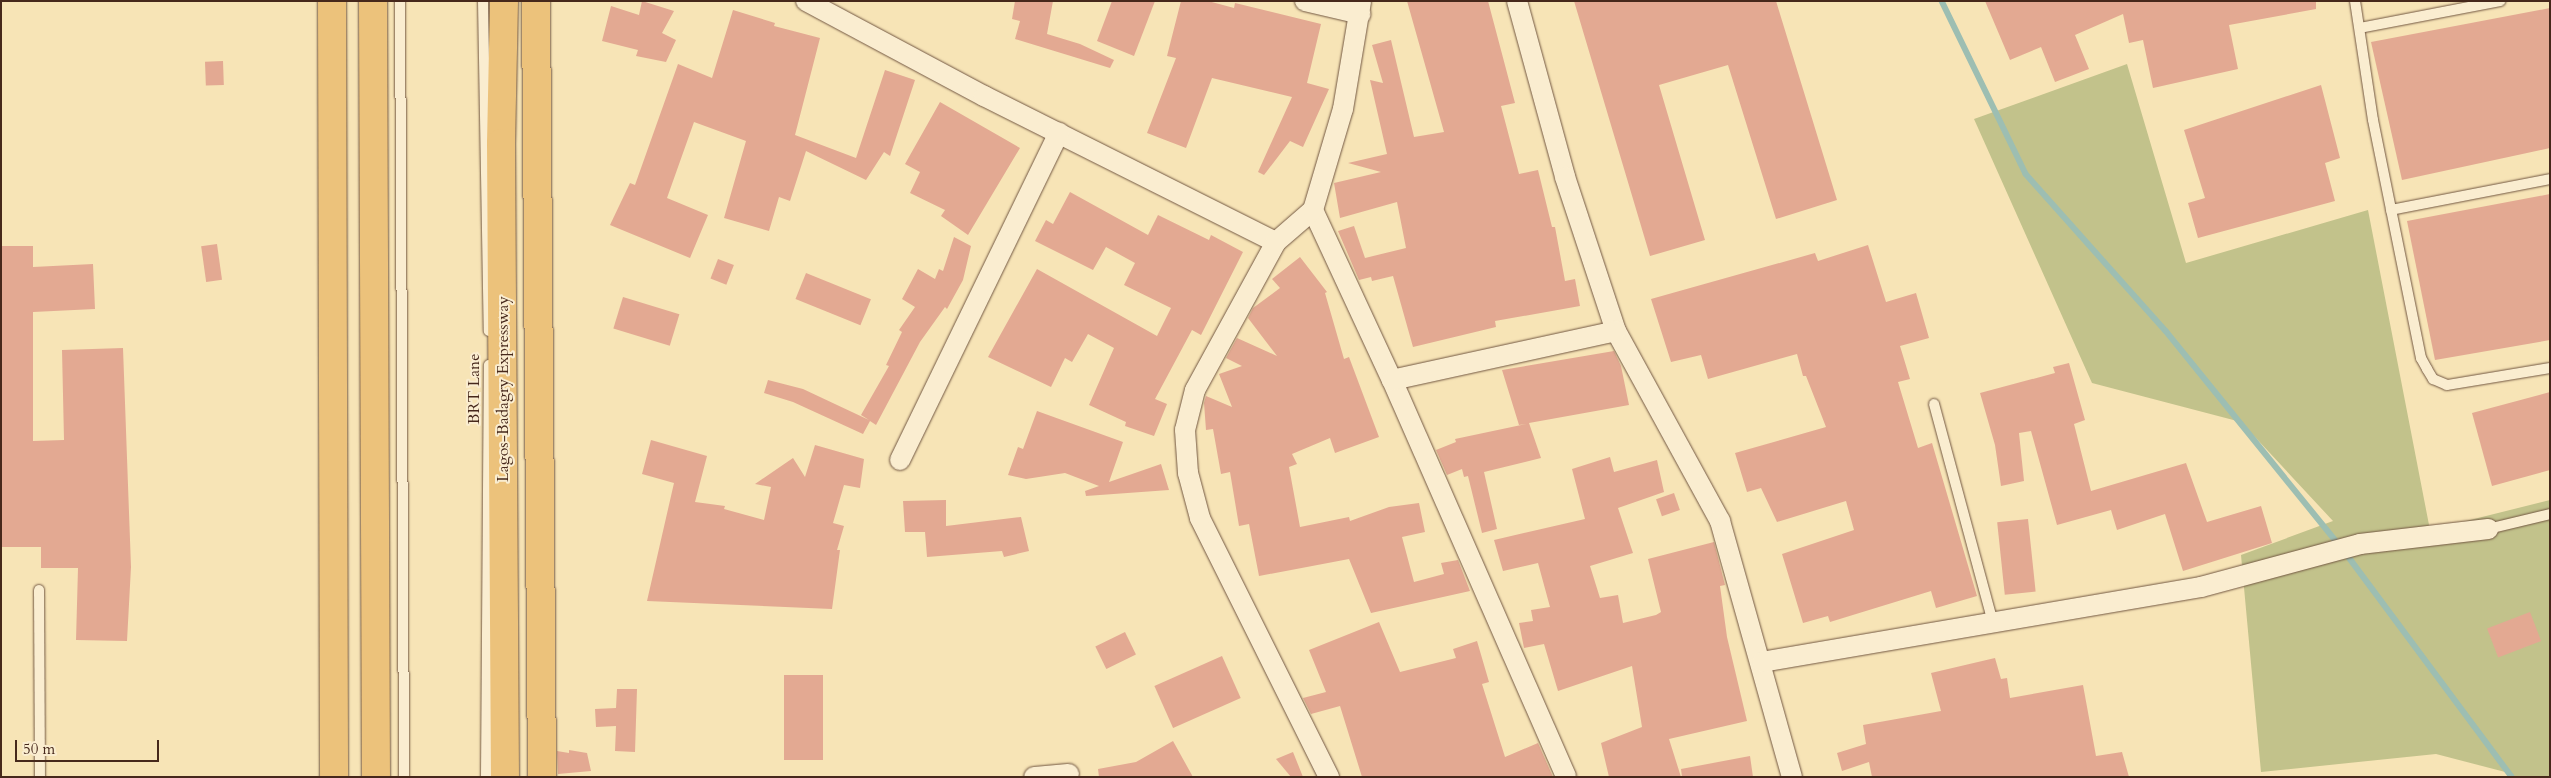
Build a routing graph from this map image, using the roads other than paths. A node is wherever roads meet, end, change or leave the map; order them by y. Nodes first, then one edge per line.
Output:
1 (332, 1) edge
2 (373, 1) edge
3 (400, 1) edge
4 (483, 1) edge
5 (504, 1) edge
6 (536, 1) edge
7 (806, 1) edge
8 (1305, 1) edge
9 (1517, 1) edge
10 (2356, 1) edge
11 (2500, 1) edge
12 (1361, 7) edge
13 (2360, 28) junction
14 (1059, 133) junction
15 (2550, 178) edge
16 (1313, 210) junction
17 (2391, 210) junction
18 (1276, 242) junction
19 (1616, 331) junction
20 (2550, 368) edge
21 (1392, 380) junction
22 (1934, 404) dead end
23 (900, 460) dead end
24 (2550, 514) edge
25 (2488, 529) joint
26 (39, 590) dead end
27 (1993, 622) junction
28 (1762, 662) junction
29 (1069, 774) dead end
30 (40, 777) edge
31 (334, 777) edge
32 (376, 777) edge
33 (404, 777) edge
34 (486, 777) edge
35 (505, 777) edge
36 (542, 777) edge
37 (1034, 777) edge
38 (1330, 777) edge
39 (1566, 777) edge
40 (1792, 777) edge

1 - 31 main road
2 - 32 main road
3 - 33 lane
4 - 34 lane, BRT Lane
5 - 35 main road, Lagos-Badagry Expressway
6 - 36 main road
7 - 14 street
8 - 12 street
9 - 19 street
10 - 13 lane
11 - 13 lane
12 - 16 street
13 - 17 lane
14 - 18 street
14 - 23 street
15 - 17 lane
16 - 18 street
16 - 21 street
17 - 20 lane
18 - 38 street
19 - 21 street
19 - 28 street
21 - 39 street
22 - 27 lane
24 - 25 lane
25 - 27 street
26 - 30 lane
27 - 28 street
28 - 40 street
29 - 37 street

